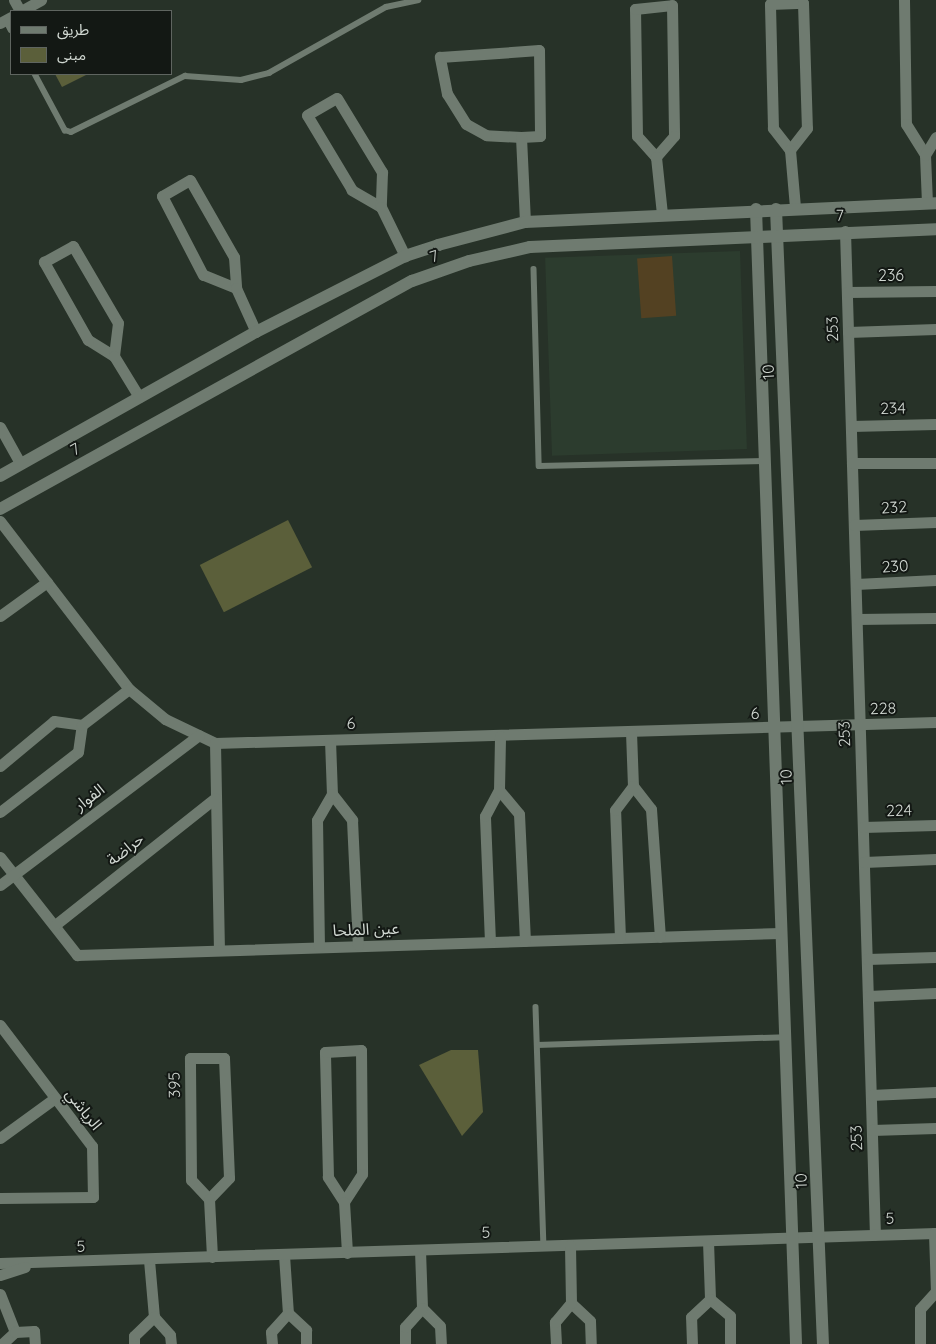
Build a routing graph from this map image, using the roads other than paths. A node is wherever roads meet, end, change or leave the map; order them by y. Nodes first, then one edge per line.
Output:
1 (41, 0) edge
2 (418, 0) edge
3 (904, 0) edge
4 (23, 10) edge
5 (36, 75) edge
6 (521, 137) junction
7 (936, 138) edge
8 (790, 150) junction
9 (925, 155) junction
10 (656, 157) junction
11 (932, 203) edge
12 (381, 206) junction
13 (795, 207) junction
14 (776, 208) junction
15 (756, 209) junction
16 (662, 214) junction
17 (525, 222) junction
18 (936, 229) edge
19 (845, 231) junction
20 (757, 234) junction
21 (778, 234) junction
22 (405, 256) junction
23 (534, 269) dead end
24 (236, 288) junction
25 (936, 291) edge
26 (847, 292) junction
27 (936, 329) edge
28 (256, 332) junction
29 (848, 332) junction
30 (114, 356) junction
31 (139, 397) junction
32 (936, 424) edge
33 (851, 426) junction
34 (0, 427) edge
35 (765, 461) junction
36 (20, 463) junction
37 (852, 463) junction
38 (936, 463) edge
39 (0, 476) edge
40 (0, 509) edge
41 (0, 521) edge
42 (936, 522) edge
43 (854, 525) junction
44 (936, 580) edge
45 (47, 582) junction
46 (856, 584) junction
47 (0, 616) edge
48 (936, 618) edge
49 (857, 619) junction
50 (129, 689) junction
51 (936, 722) edge
52 (82, 725) junction
53 (860, 725) junction
54 (774, 728) junction
55 (801, 728) junction
56 (631, 732) junction
57 (198, 735) junction
58 (500, 736) junction
59 (330, 740) junction
60 (215, 743) junction
61 (0, 766) edge
62 (633, 786) junction
63 (500, 790) junction
64 (332, 794) junction
65 (215, 798) junction
66 (0, 812) edge
67 (936, 825) edge
68 (863, 827) junction
69 (0, 857) edge
70 (936, 859) edge
71 (864, 862) junction
72 (14, 874) junction
73 (0, 885) edge
74 (55, 925) junction
75 (781, 934) junction
76 (660, 937) junction
77 (620, 938) junction
78 (525, 941) junction
79 (490, 942) junction
80 (358, 946) junction
81 (319, 947) junction
82 (219, 949) junction
83 (936, 957) edge
84 (867, 959) junction
85 (936, 993) edge
86 (868, 996) junction
87 (536, 1007) dead end
88 (0, 1024) edge
89 (785, 1037) junction
90 (537, 1045) junction
91 (936, 1092) edge
92 (871, 1095) junction
93 (55, 1098) junction
94 (936, 1128) edge
95 (872, 1130) junction
96 (0, 1138) edge
97 (0, 1198) edge
98 (210, 1199) junction
99 (344, 1202) junction
100 (935, 1233) edge
101 (875, 1235) junction
102 (819, 1237) junction
103 (792, 1238) junction
104 (708, 1240) junction
105 (570, 1245) junction
106 (544, 1246) junction
107 (420, 1250) junction
108 (347, 1253) junction
109 (284, 1255) junction
110 (212, 1257) junction
111 (149, 1260) junction
112 (0, 1263) edge
113 (36, 1263) junction
114 (0, 1275) edge
115 (0, 1294) edge
116 (710, 1299) junction
117 (572, 1303) junction
118 (422, 1308) junction
119 (288, 1313) junction
120 (154, 1317) junction
121 (15, 1332) junction
122 (2, 1344) edge
123 (35, 1344) edge
124 (134, 1344) edge
125 (170, 1344) edge
126 (272, 1344) edge
127 (306, 1344) edge
128 (405, 1344) edge
129 (441, 1344) edge
130 (556, 1344) edge
131 (591, 1344) edge
132 (692, 1344) edge
133 (730, 1344) edge
134 (796, 1344) edge
135 (823, 1344) edge
136 (920, 1344) edge

1 - 4 street
2 - 5 lane
3 - 9 street
6 - 6 street
6 - 17 street
7 - 9 street
8 - 8 street
8 - 13 street
9 - 11 street
10 - 10 street
10 - 16 street
11 - 13 street, 7
12 - 12 street
12 - 22 street
13 - 14 street, 7
14 - 15 street, 7
14 - 21 street, 10
15 - 16 street, 7
15 - 20 street, 10
16 - 17 street, 7
17 - 22 street, 7
18 - 19 street, 7
19 - 21 street, 7
19 - 26 street, 253
20 - 21 street, 7
20 - 35 street, 10
20 - 40 street, 7
21 - 55 street, 10
22 - 28 street, 7
23 - 35 lane
24 - 24 street
24 - 28 street
25 - 26 street, 236
26 - 29 street, 253
27 - 29 street
28 - 31 street, 7
29 - 33 street, 253
30 - 30 street
30 - 31 street
31 - 36 street, 7
32 - 33 street, 234
33 - 37 street, 253
34 - 36 street
35 - 54 street, 10
36 - 39 street, 7
37 - 38 street
37 - 43 street, 253
41 - 45 street, 6
42 - 43 street, 232
43 - 46 street, 253
44 - 46 street, 230
45 - 47 street
45 - 50 street, 6
46 - 49 street, 253
48 - 49 street
49 - 53 street, 253
50 - 52 street
50 - 57 street, 6
51 - 53 street, 228
52 - 61 street
52 - 66 street
53 - 55 street, 228
53 - 68 street, 253
54 - 55 street, 6
54 - 56 street, 6
54 - 75 street, 10
55 - 102 street, 10
56 - 58 street, 6
56 - 62 street
57 - 60 street, 6
57 - 72 street, الفوار
58 - 59 street, 6
58 - 63 street
59 - 60 street, 6
59 - 64 street
60 - 65 street
62 - 76 street
62 - 77 street
63 - 78 street
63 - 79 street
64 - 80 street
64 - 81 street
65 - 74 street, حراضة
65 - 82 street
67 - 68 street, 224
68 - 71 street, 253
69 - 72 street, عين الملحا
70 - 71 street
71 - 84 street, 253
72 - 73 street, الفوار
72 - 74 street, عين الملحا
74 - 82 street, عين الملحا
75 - 76 street, عين الملحا
75 - 89 street, 10
76 - 77 street, عين الملحا
77 - 78 street, عين الملحا
78 - 79 street, عين الملحا
79 - 80 street, عين الملحا
80 - 81 street, عين الملحا
81 - 82 street, عين الملحا
83 - 84 street
84 - 86 street, 253
85 - 86 street
86 - 92 street, 253
87 - 90 lane
88 - 93 street, الرياشي
89 - 90 lane
89 - 103 street, 10
90 - 106 lane
91 - 92 street
92 - 95 street, 253
93 - 96 street
93 - 97 street, الرياشي
94 - 95 street
95 - 101 street, 253
98 - 98 street, 395
98 - 110 street
99 - 99 street
99 - 108 street
100 - 101 street, 5
100 - 136 street
101 - 102 street, 5
102 - 103 street, 5
102 - 135 street, 10
103 - 104 street, 5
103 - 134 street, 10
104 - 105 street, 5
104 - 116 street
105 - 106 street, 5
105 - 117 street
106 - 107 street, 5
107 - 108 street, 5
107 - 118 street
108 - 109 street, 5
109 - 110 street, 5
109 - 119 street
110 - 111 street, 5
111 - 113 street, 5
111 - 120 street
112 - 113 street, 5
113 - 114 street, 5
115 - 121 street
116 - 132 street
116 - 133 street
117 - 130 street
117 - 131 street
118 - 128 street
118 - 129 street
119 - 126 street
119 - 127 street
120 - 124 street
120 - 125 street
121 - 122 street
121 - 123 street

